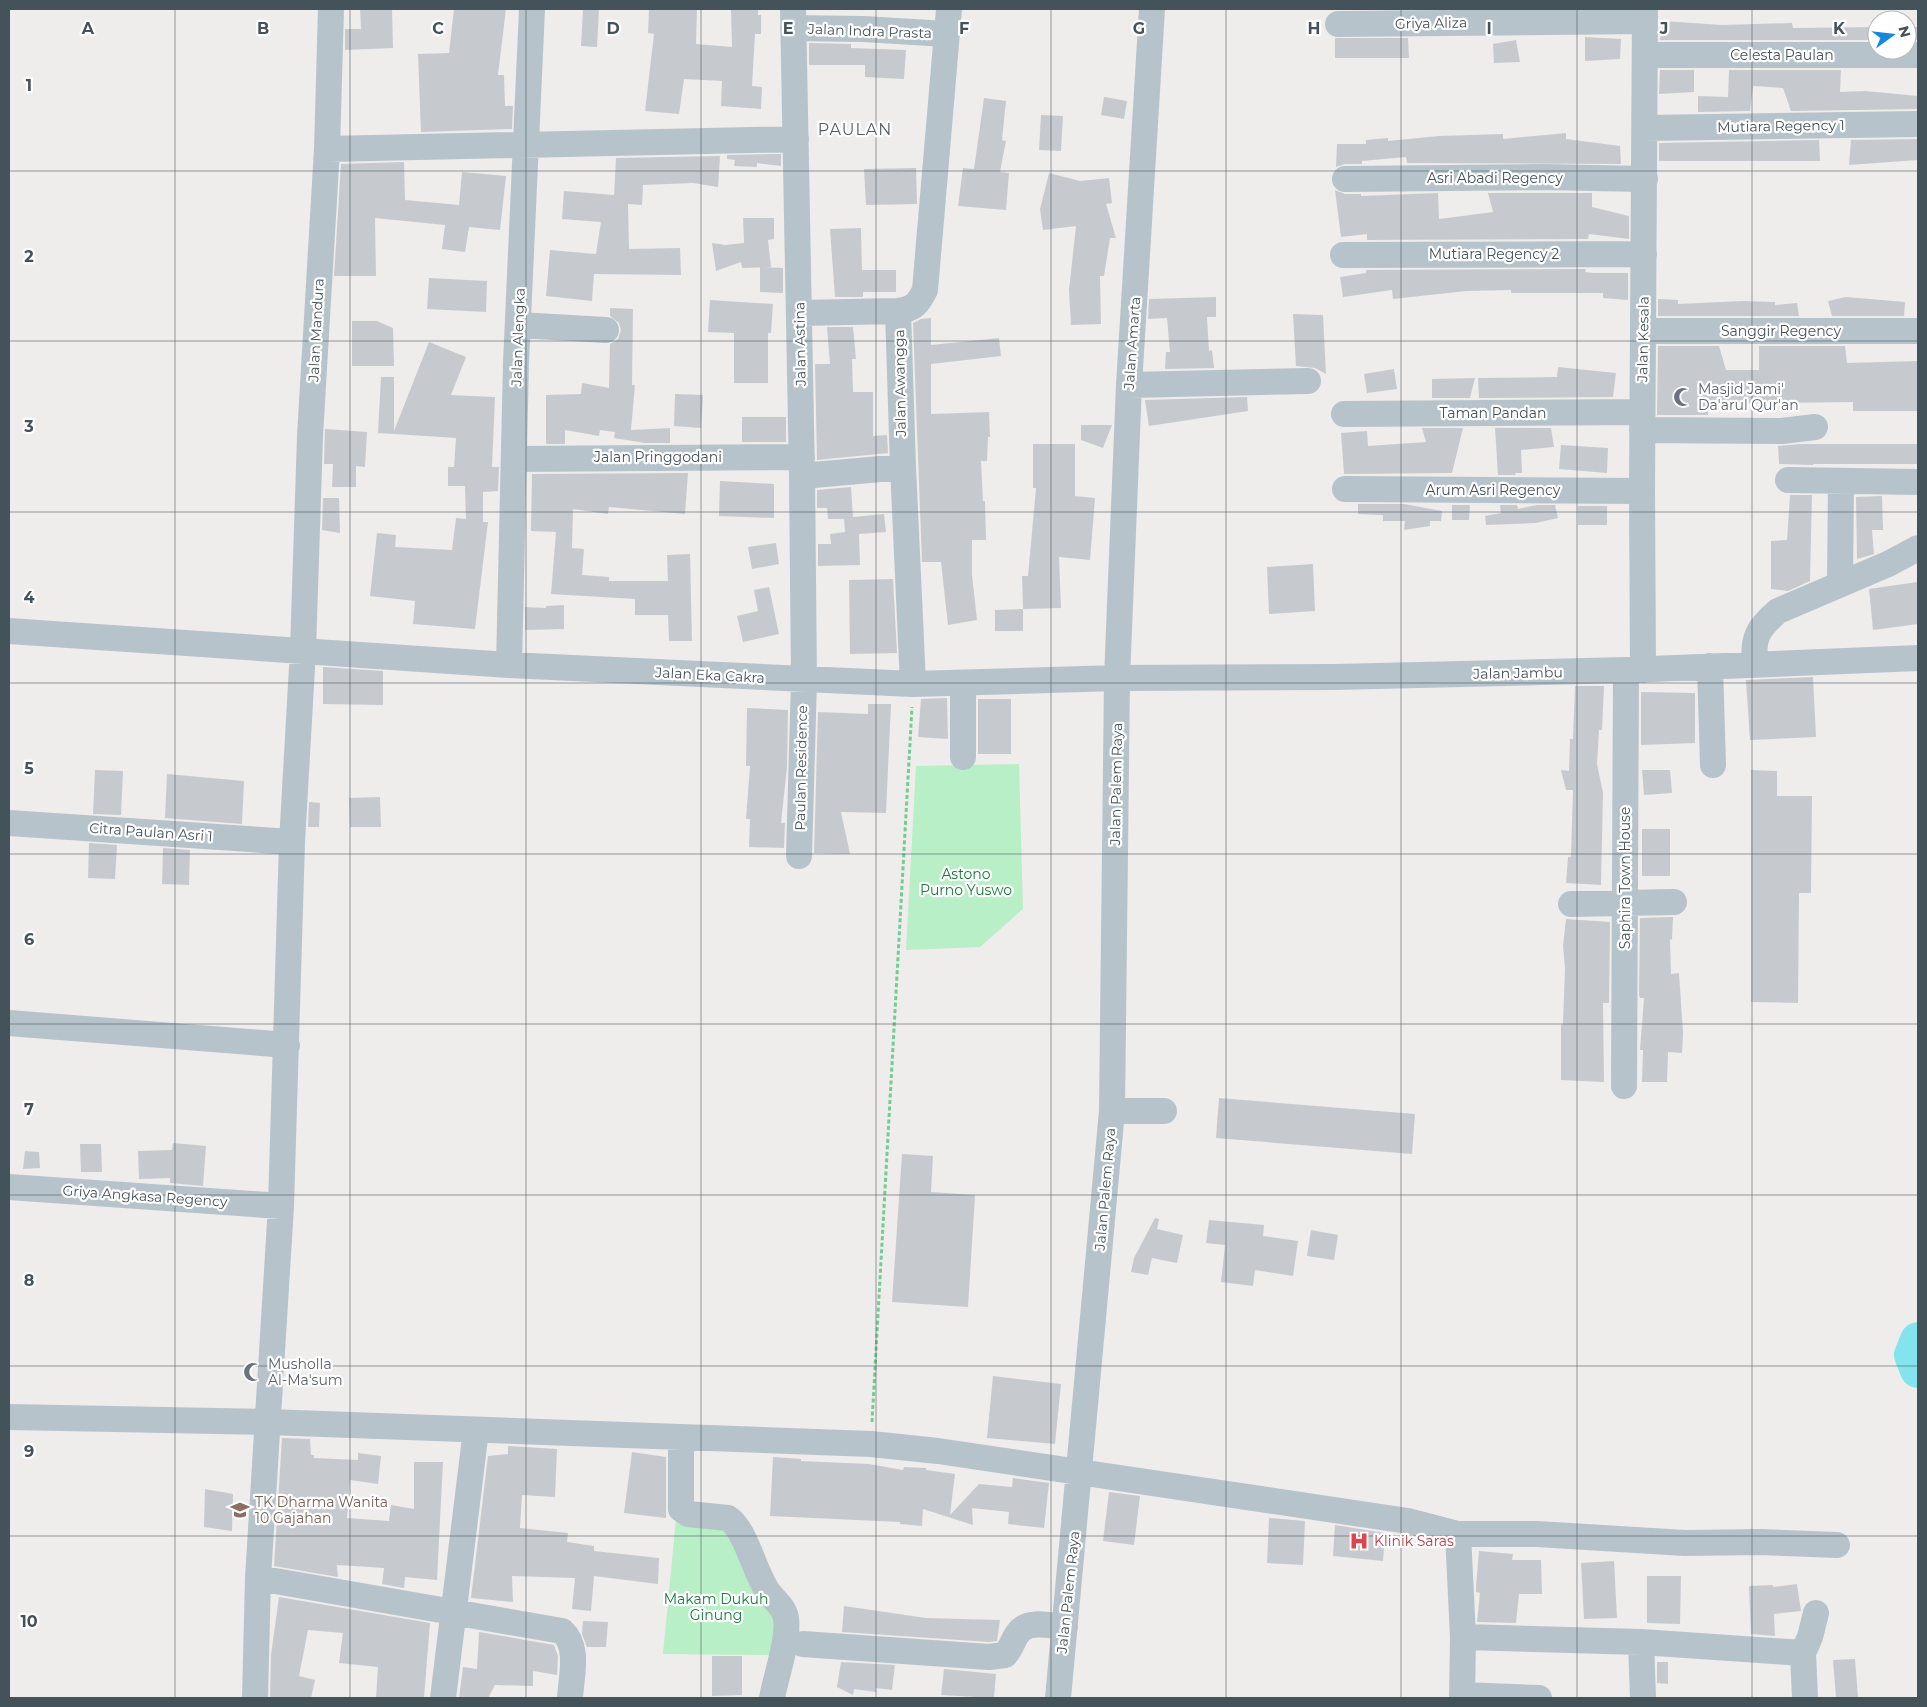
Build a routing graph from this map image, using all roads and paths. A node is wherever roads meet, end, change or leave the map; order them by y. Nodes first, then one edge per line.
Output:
1 (331, 9) edge
2 (532, 9) edge
3 (1152, 9) edge
4 (1645, 15) edge
5 (793, 18) edge
6 (948, 21) edge
7 (1338, 24) dead end
8 (1645, 55) junction
9 (1918, 55) edge
10 (1918, 124) edge
11 (1645, 128) junction
12 (796, 139) junction
13 (527, 144) junction
14 (328, 149) junction
15 (1345, 179) dead end
16 (1644, 179) junction
17 (1644, 254) junction
18 (1343, 255) dead end
19 (898, 311) junction
20 (799, 313) junction
21 (518, 325) junction
22 (606, 330) dead end
23 (1644, 331) junction
24 (1918, 331) edge
25 (1308, 381) dead end
26 (1129, 385) junction
27 (1344, 414) dead end
28 (1642, 421) junction
29 (1815, 427) dead end
30 (514, 459) junction
31 (802, 467) junction
32 (902, 467) junction
33 (1788, 480) dead end
34 (1841, 481) junction
35 (1918, 482) edge
36 (1345, 489) dead end
37 (1642, 491) junction
38 (1918, 548) edge
39 (1840, 584) junction
40 (9, 630) edge
41 (303, 650) junction
42 (1918, 658) edge
43 (1755, 664) junction
44 (509, 665) junction
45 (1710, 666) junction
46 (1635, 670) junction
47 (1117, 678) junction
48 (804, 680) junction
49 (913, 684) junction
50 (964, 684) junction
51 (963, 756) dead end
52 (1713, 765) dead end
53 (9, 823) edge
54 (292, 842) junction
55 (799, 856) dead end
56 (1674, 902) dead end
57 (1571, 904) dead end
58 (1625, 904) junction
59 (9, 1023) edge
60 (287, 1045) junction
61 (1624, 1086) dead end
62 (1112, 1111) junction
63 (1164, 1111) dead end
64 (9, 1187) edge
65 (281, 1206) junction
66 (9, 1417) edge
67 (268, 1422) junction
68 (476, 1430) junction
69 (681, 1438) junction
70 (871, 1444) junction
71 (1080, 1472) junction
72 (1458, 1534) junction
73 (1837, 1545) dead end
74 (258, 1578) junction
75 (454, 1611) junction
76 (1816, 1613) dead end
77 (1064, 1627) junction
78 (1463, 1637) junction
79 (1642, 1642) junction
80 (803, 1644) dead end
81 (1803, 1653) junction
82 (1462, 1696) edge
83 (255, 1698) edge
84 (443, 1698) edge
85 (570, 1698) edge
86 (772, 1698) edge
87 (1058, 1698) edge
88 (1539, 1698) edge
89 (1643, 1698) edge
90 (1805, 1698) edge

1 - 14 street, Jalan Mandura
2 - 13 street, Jalan Alengka
3 - 26 street, Jalan Amarta
4 - 7 street, Griya Aliza
4 - 8 street, Jalan Kesala
5 - 6 street, Jalan Indra Prasta
5 - 12 street, Jalan Astina
6 - 19 street, Jalan Awangga
8 - 9 street, Celesta Paulan
8 - 11 street, Jalan Kesala
10 - 11 street, Mutiara Regency 1
11 - 16 street, Jalan Kesala
12 - 13 street
12 - 20 street, Jalan Astina
13 - 14 street
13 - 21 street, Jalan Alengka
14 - 41 street, Jalan Mandura
15 - 16 street, Asri Abadi Regency
16 - 17 street, Jalan Kesala
17 - 18 street, Mutiara Regency 2
17 - 23 street, Jalan Kesala
19 - 20 street
19 - 32 street, Jalan Awangga
20 - 31 street, Jalan Astina
21 - 22 street
21 - 30 street, Jalan Alengka
23 - 24 street, Sanggir Regency
23 - 28 street, Jalan Kesala
25 - 26 street
26 - 47 street, Jalan Amarta
27 - 28 street, Taman Pandan
28 - 29 street, Taman Pandan
28 - 37 street, Jalan Kesala
30 - 31 street, Jalan Pringgodani
30 - 44 street, Jalan Alengka
31 - 32 street, Jalan Pringgodani
31 - 48 street, Jalan Astina
32 - 49 street, Jalan Awangga
33 - 34 street
34 - 35 street
34 - 39 street
36 - 37 street, Arum Asri Regency
37 - 46 street, Jalan Kesala
38 - 39 street
39 - 43 street
40 - 41 street, Jalan Eka Cakra
41 - 44 street, Jalan Eka Cakra
41 - 54 street, Jalan Mandura
42 - 43 street, Jalan Jambu
43 - 45 street, Jalan Jambu
44 - 48 street, Jalan Eka Cakra
45 - 46 street, Jalan Jambu
45 - 52 street
46 - 47 street, Jalan Jambu
46 - 58 street, Saphira Town House
47 - 50 street, Jalan Eka Cakra
47 - 62 street, Jalan Palem Raya
48 - 49 street, Jalan Eka Cakra
48 - 55 street, Paulan Residence
49 - 50 street, Jalan Eka Cakra
49 - 70 path
50 - 51 street
53 - 54 street, Citra Paulan Asri 1
54 - 60 street, Jalan Mandura
56 - 58 street
57 - 58 street
58 - 61 street, Saphira Town House
59 - 60 street
60 - 65 street, Jalan Mandura
62 - 63 street
62 - 71 street, Jalan Palem Raya
64 - 65 street, Griya Angkasa Regency
65 - 67 street, Jalan Mandura
66 - 67 street
67 - 68 street
67 - 74 street, Jalan Mandura
68 - 69 street
68 - 75 street
69 - 70 street
69 - 86 street
70 - 71 street
71 - 72 street
71 - 77 street, Jalan Palem Raya
72 - 73 street
72 - 78 street
74 - 75 street
74 - 83 street, Jalan Mandura
75 - 84 street
75 - 85 street
76 - 81 street
77 - 80 street
77 - 87 street, Jalan Palem Raya
78 - 79 street
78 - 82 street
79 - 81 street
79 - 89 street
81 - 90 street
82 - 88 street

